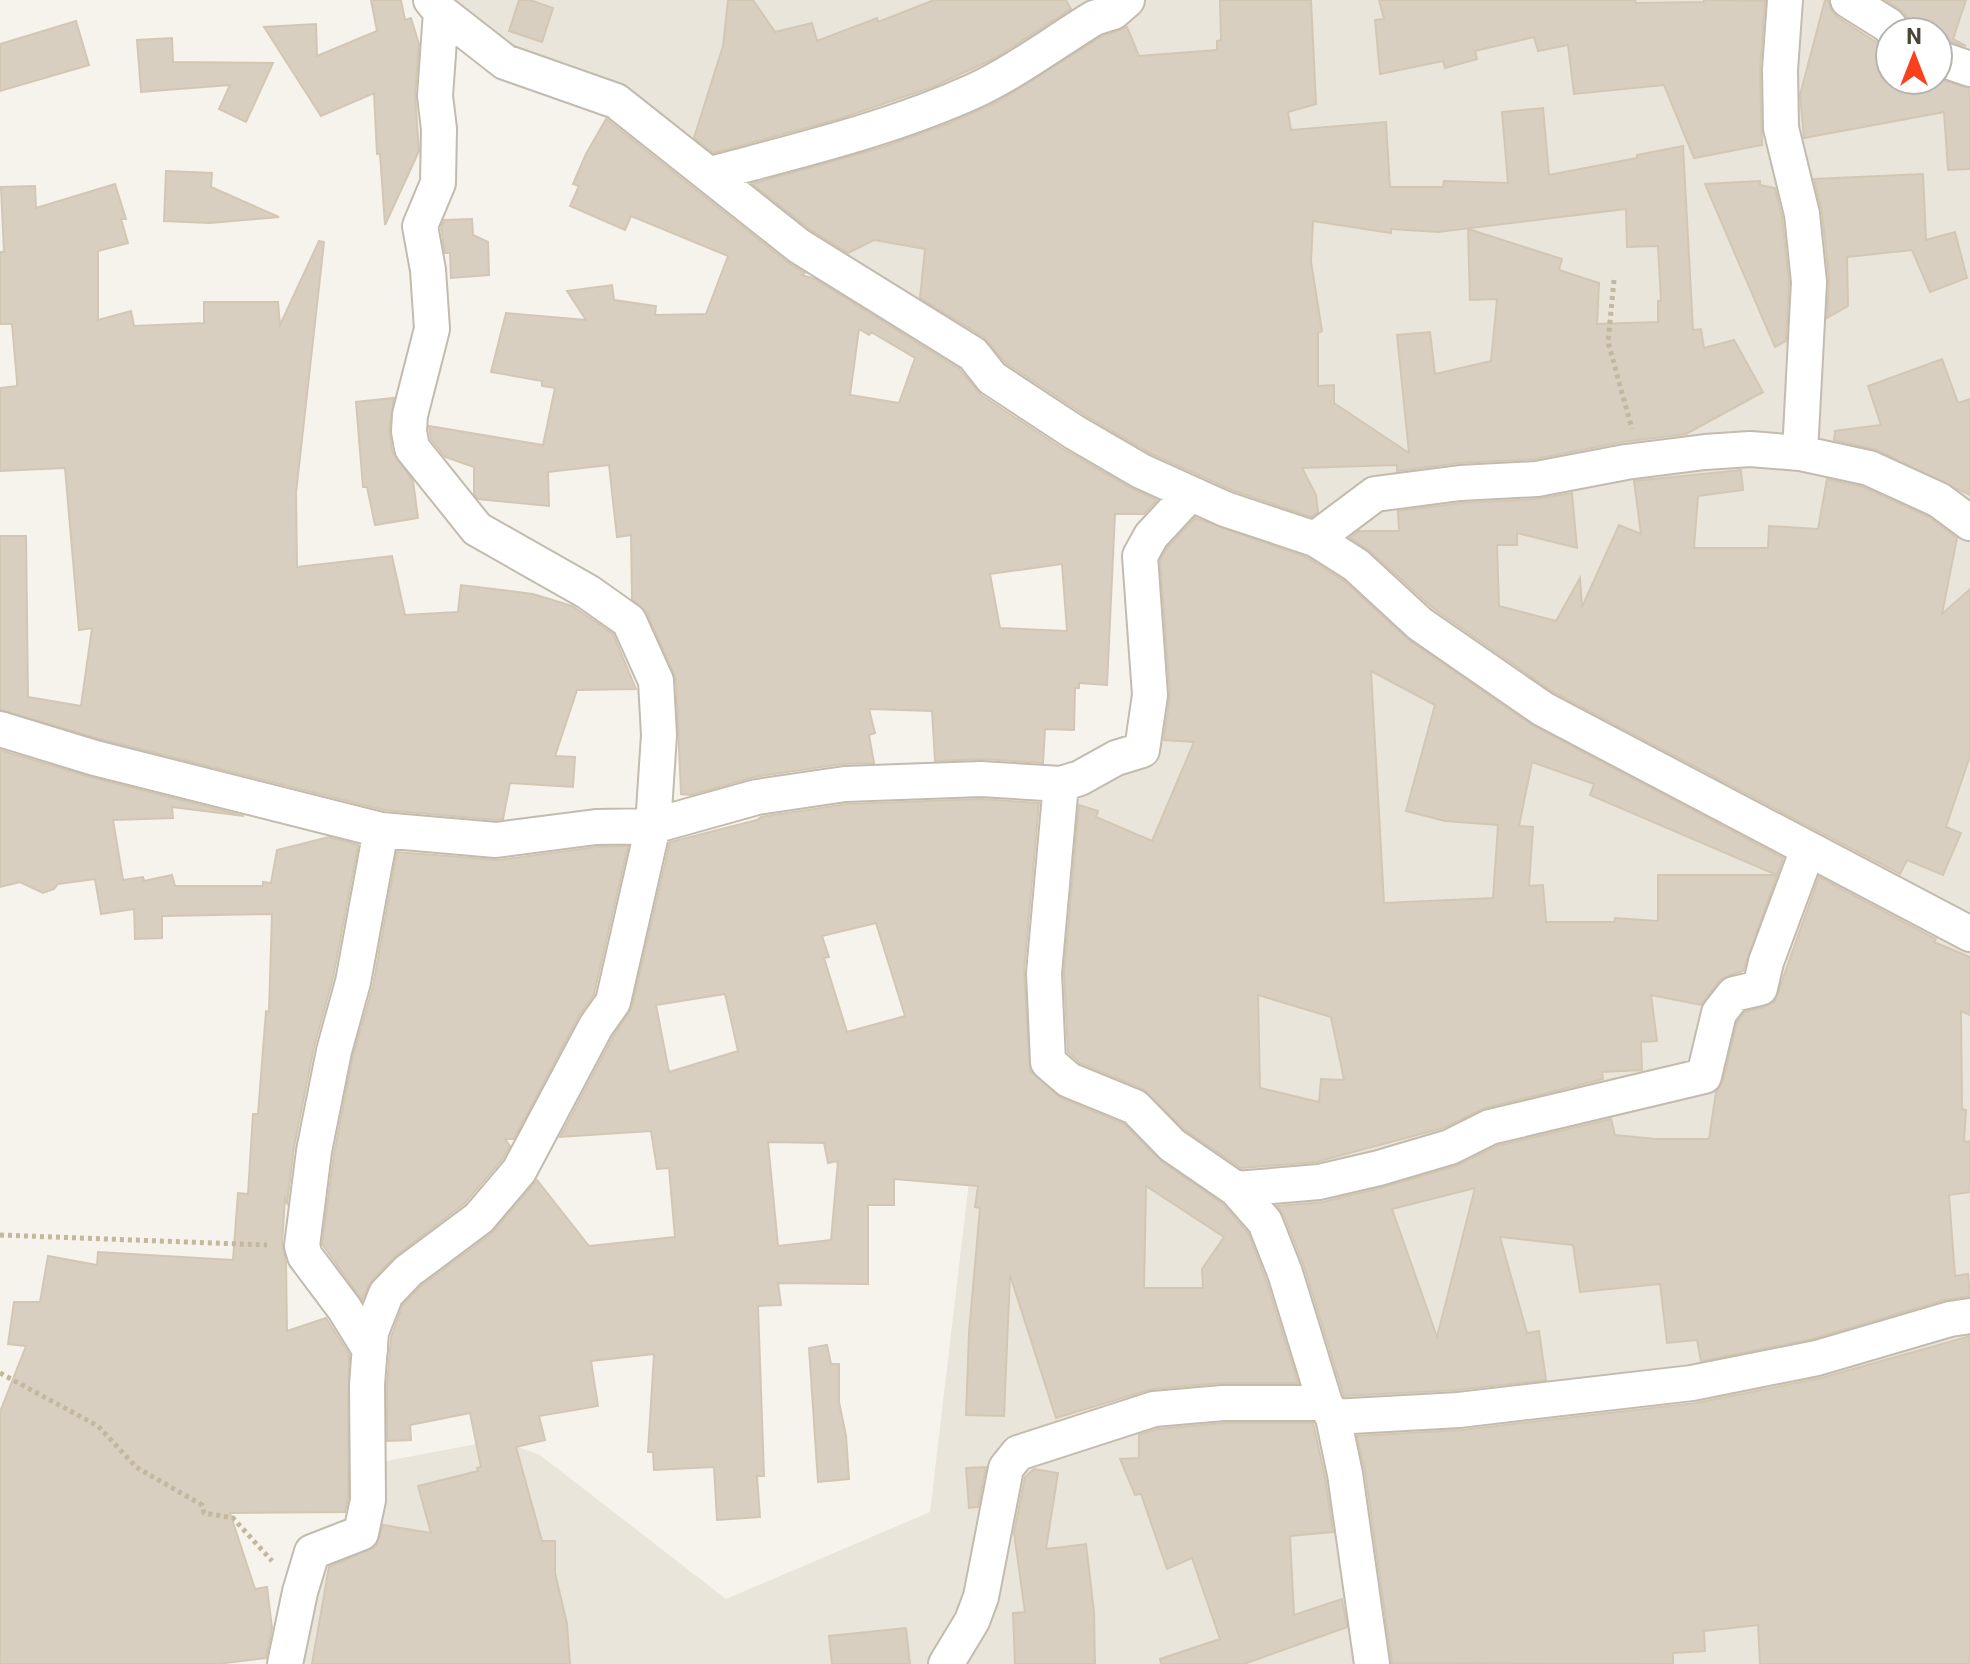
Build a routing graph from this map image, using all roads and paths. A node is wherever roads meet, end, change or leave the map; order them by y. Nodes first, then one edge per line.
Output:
1 (1127, 0) edge
2 (1785, 0) edge
3 (1848, 0) edge
4 (436, 6) edge
5 (1874, 16) edge
6 (711, 174) junction
7 (1614, 280) dead end
8 (1800, 453) junction
9 (1641, 461) junction
10 (1190, 494) junction
11 (1970, 523) edge
12 (1315, 539) junction
13 (0, 729) edge
14 (1061, 784) junction
15 (653, 826) junction
16 (381, 830) junction
17 (1808, 849) junction
18 (1970, 934) edge
19 (1236, 1189) junction
20 (0, 1235) edge
21 (302, 1246) junction
22 (1970, 1316) edge
23 (370, 1350) junction
24 (0, 1373) edge
25 (1329, 1410) junction
26 (300, 1592) junction
27 (285, 1664) edge
28 (946, 1664) edge
29 (1372, 1664) edge

1 - 6 street
2 - 8 street
3 - 5 street
4 - 6 street
4 - 15 street
6 - 10 street
7 - 9 path
8 - 9 street
8 - 11 street
9 - 12 street
10 - 12 street
10 - 14 street
12 - 17 street
13 - 16 street
14 - 15 street
14 - 19 street
15 - 16 street
15 - 23 street
16 - 21 street
17 - 18 street
17 - 19 street
19 - 25 street
20 - 21 path
21 - 23 street
22 - 25 street
23 - 26 street
24 - 26 path
25 - 28 street
25 - 29 street
26 - 27 street

